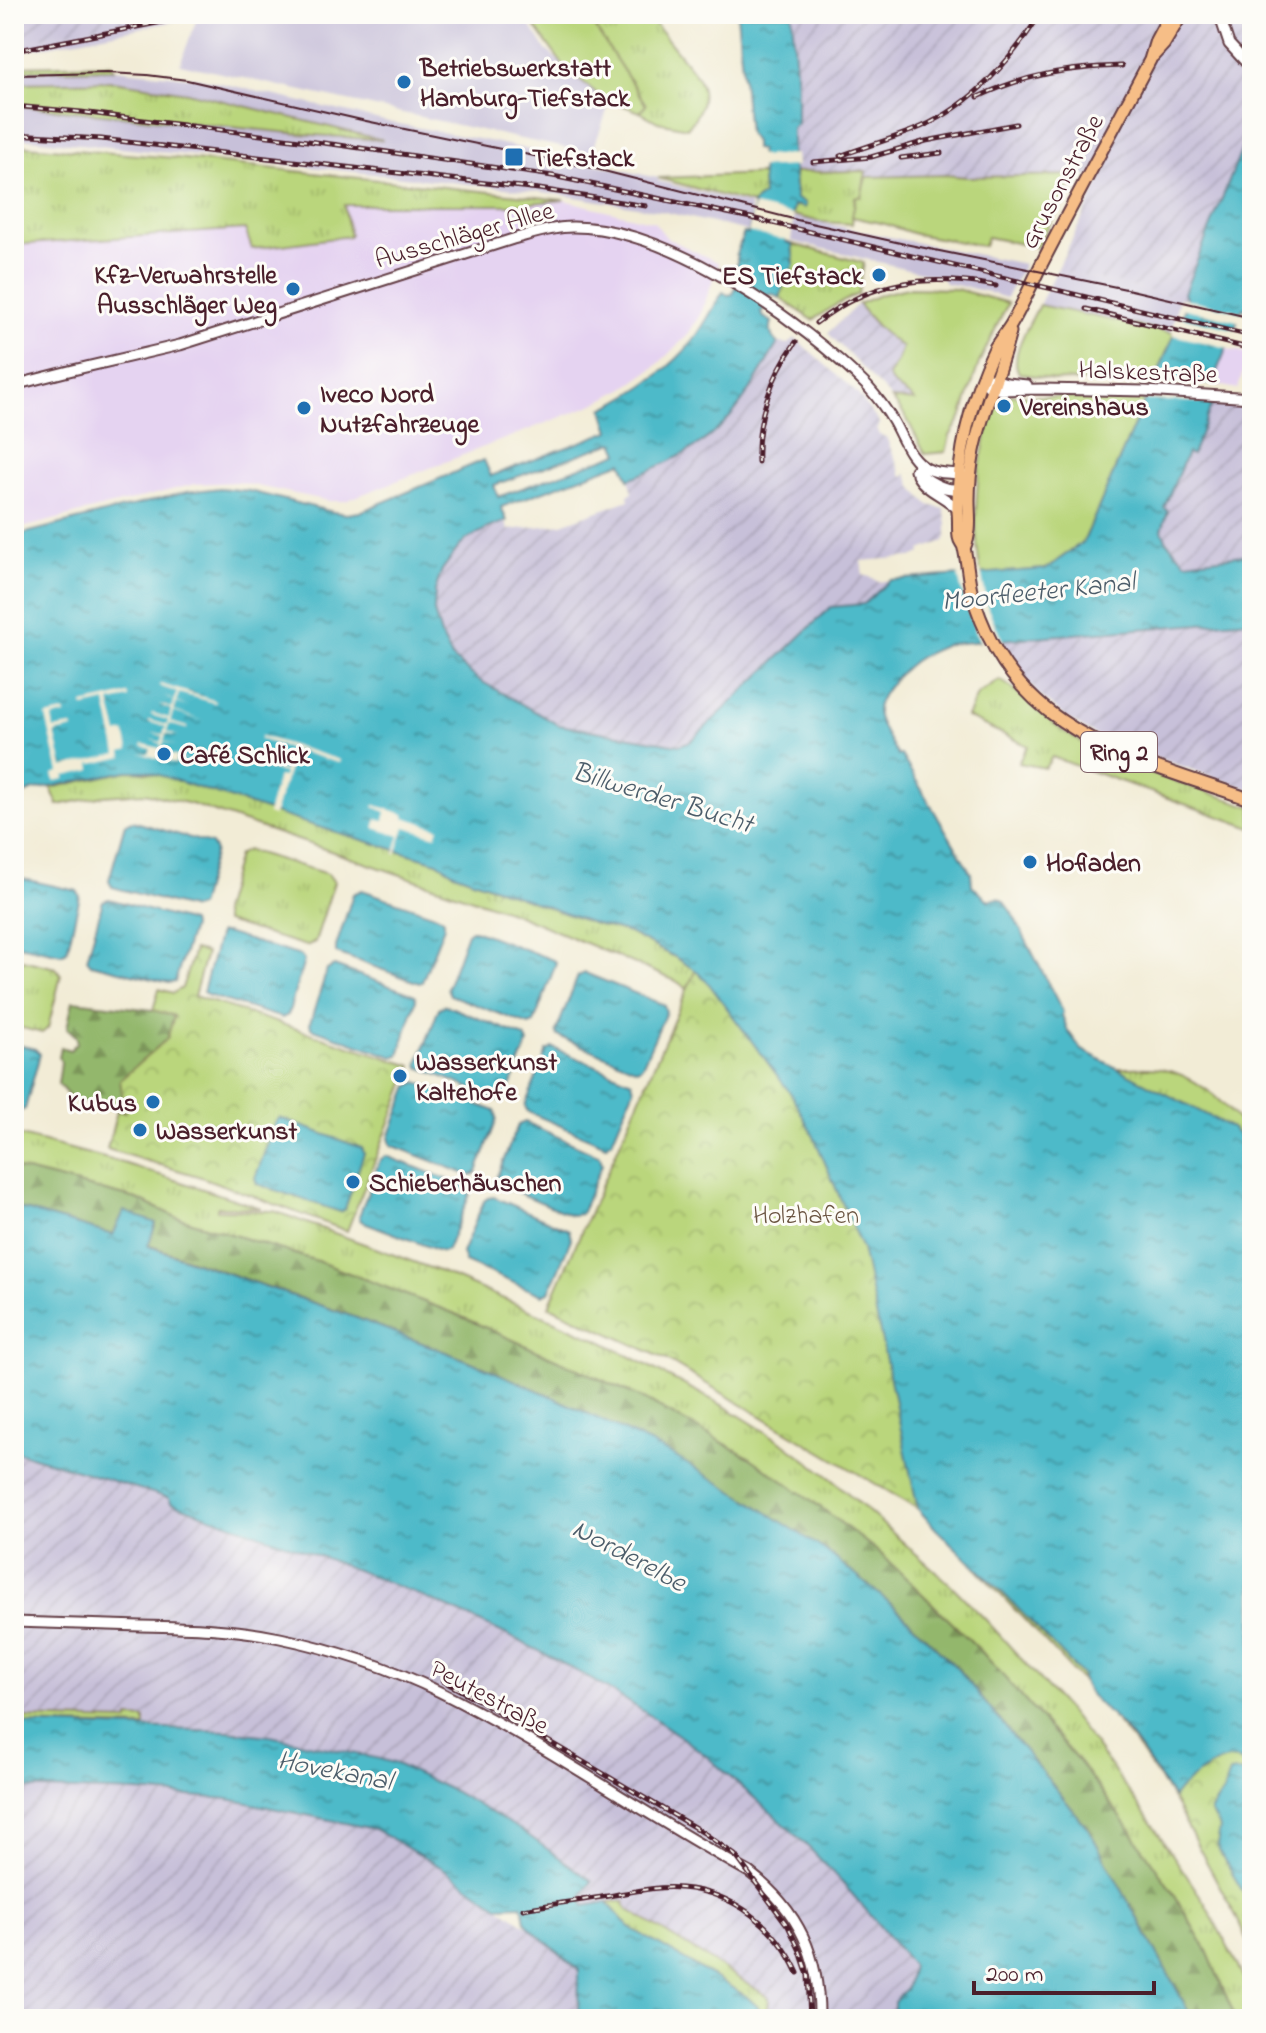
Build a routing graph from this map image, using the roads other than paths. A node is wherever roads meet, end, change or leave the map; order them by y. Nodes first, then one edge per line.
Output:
1 (1170, 14) edge
2 (1182, 14) edge
3 (1219, 14) edge
4 (1150, 60) junction
5 (1252, 69) edge
6 (1012, 324) junction
7 (982, 379) junction
8 (994, 384) junction
9 (14, 385) edge
10 (1252, 398) edge
11 (907, 450) junction
12 (915, 470) junction
13 (960, 474) junction
14 (970, 482) junction
15 (958, 490) junction
16 (958, 510) junction
17 (965, 555) junction
18 (1252, 800) edge
19 (14, 1622) edge
20 (819, 2019) edge

1 - 4 main road, Grusonstraße / Ring 2
2 - 4 main road, Grusonstraße / Ring 2
3 - 5 street
4 - 6 main road, Grusonstraße / Ring 2
6 - 7 main road, Grusonstraße / Ring 2
6 - 8 main road, Grusonstraße / Ring 2
7 - 8 street
7 - 13 main road, Grusonstraße / Ring 2
8 - 10 street, Halskestraße
8 - 14 main road, Grusonstraße / Ring 2
9 - 11 street, Ausschläger Allee
11 - 12 street, Ausschläger Allee
11 - 13 street, Ausschläger Allee
12 - 15 street
12 - 16 street
13 - 14 street, Ausschläger Allee
13 - 15 main road, Grusonstraße / Ring 2
14 - 15 street
14 - 17 main road, Ring 2
15 - 16 main road, Ring 2
16 - 17 main road, Ring 2
17 - 18 main road, Ring 2
19 - 20 street, Peutestraße

